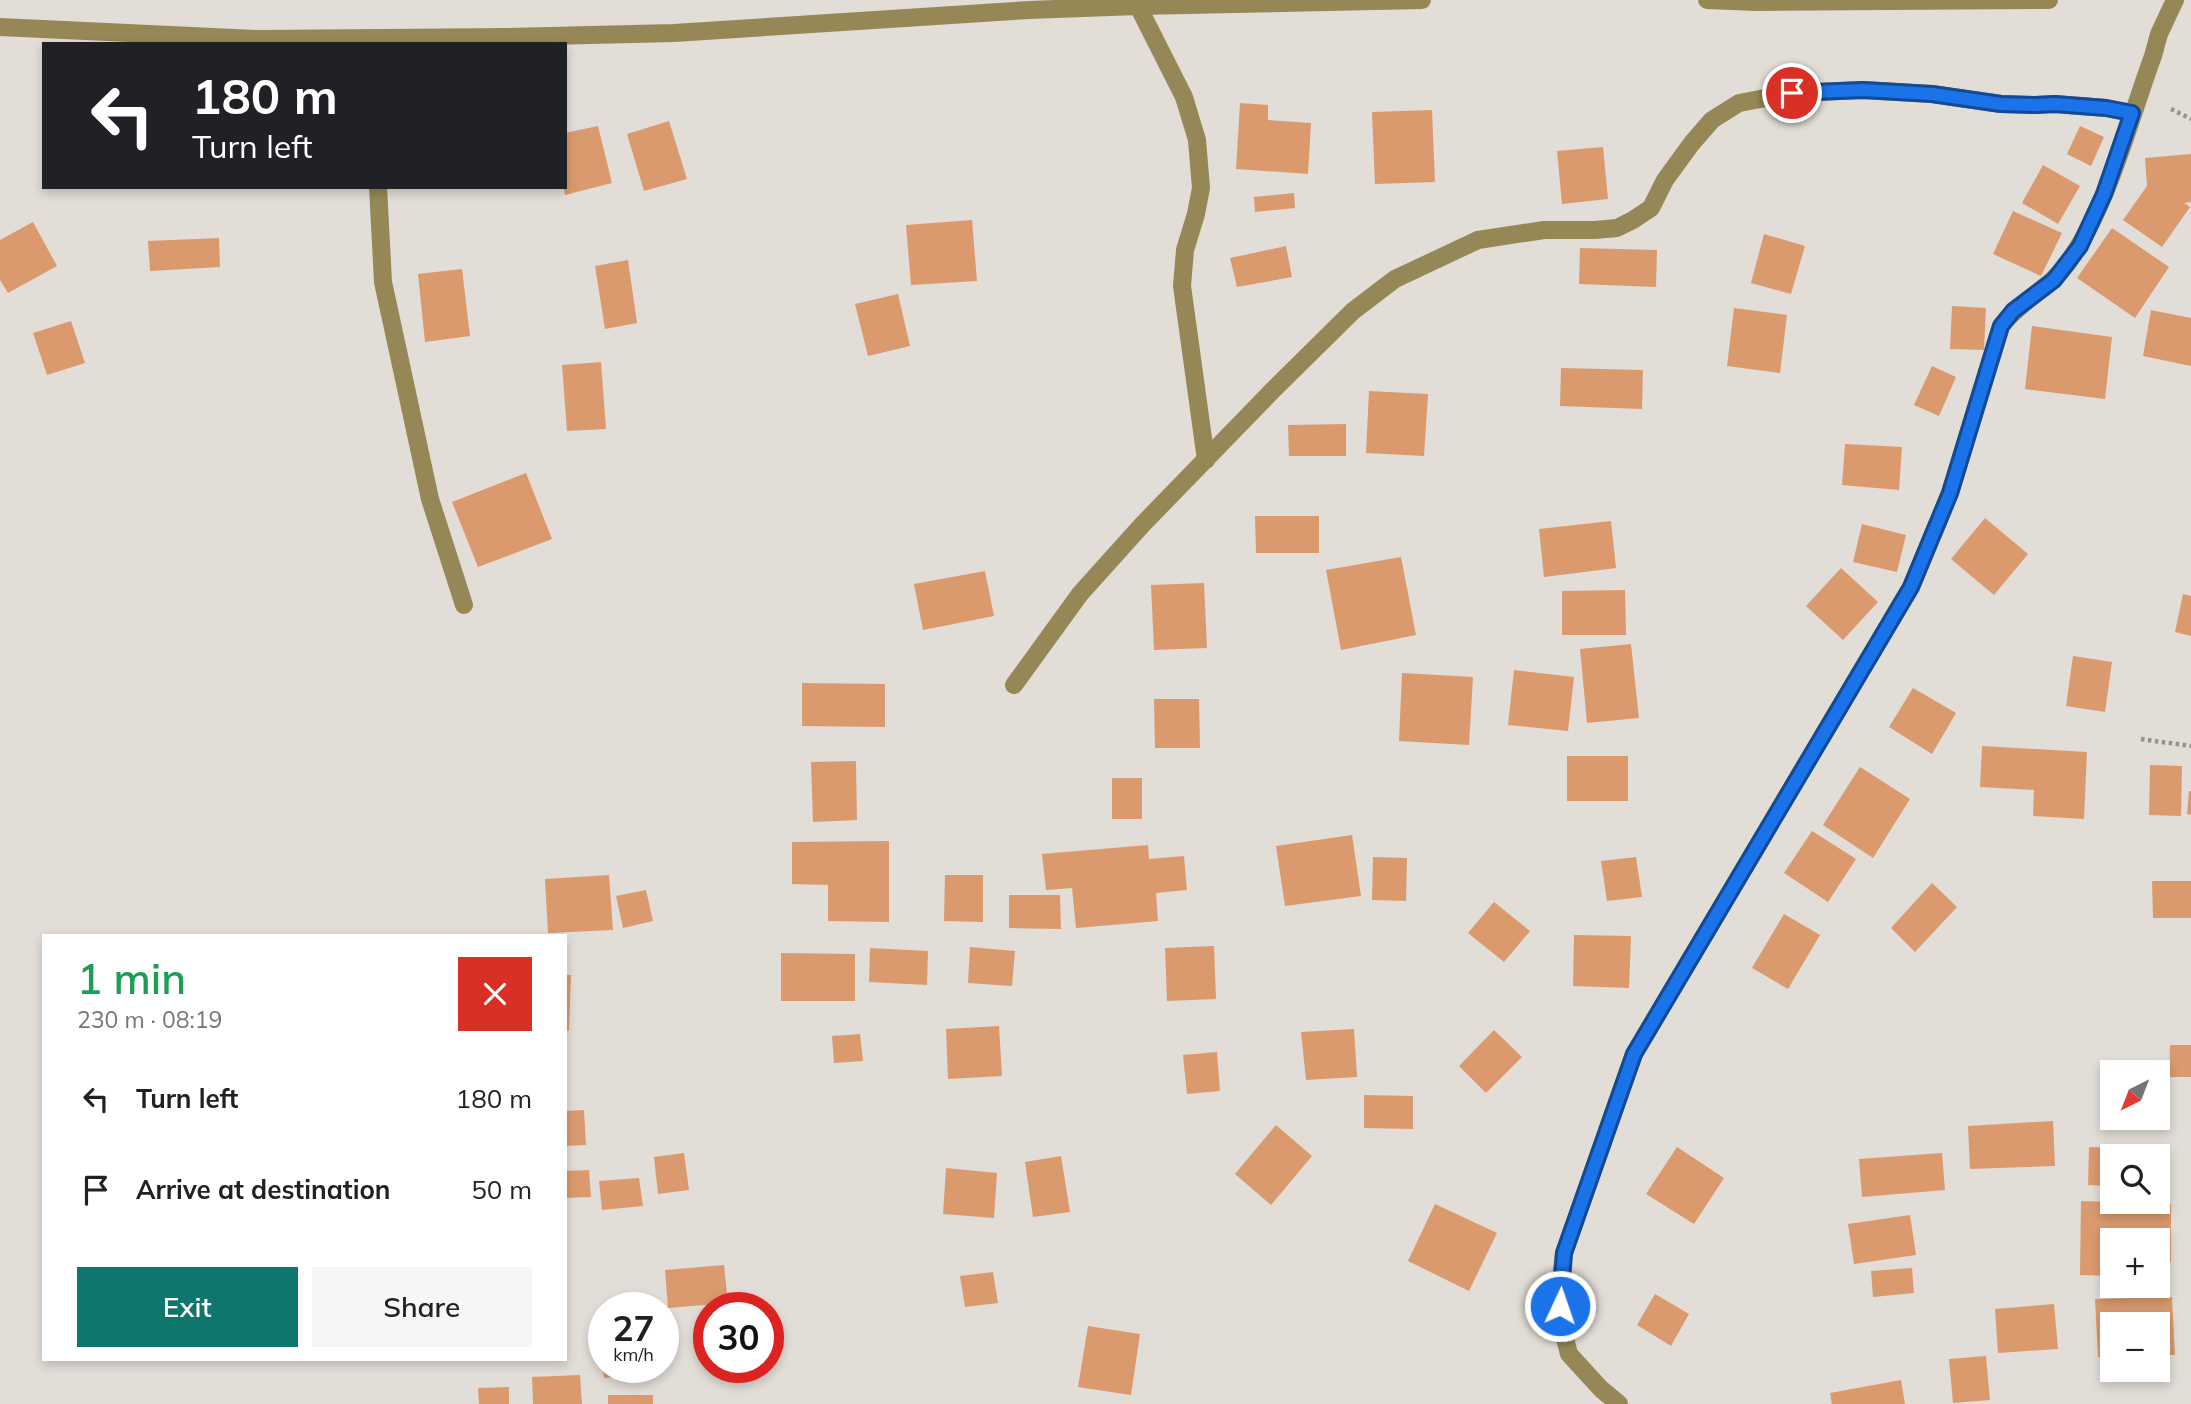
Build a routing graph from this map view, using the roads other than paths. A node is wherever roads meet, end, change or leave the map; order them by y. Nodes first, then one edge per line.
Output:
1 (1422, 0) edge
2 (1707, 0) edge
3 (2049, 0) edge
4 (2175, 0) edge
5 (1026, 5) edge
6 (1138, 6) junction
7 (0, 26) edge
8 (368, 40) edge
9 (2132, 113) junction
10 (379, 189) edge
11 (1206, 460) junction
12 (464, 604) dead end
13 (1014, 685) dead end
14 (1619, 1404) edge

1 - 6 street
2 - 3 street
4 - 9 street
5 - 6 street
5 - 8 street
6 - 11 street
7 - 8 street
9 - 11 street
9 - 14 street
10 - 12 street
11 - 13 street

